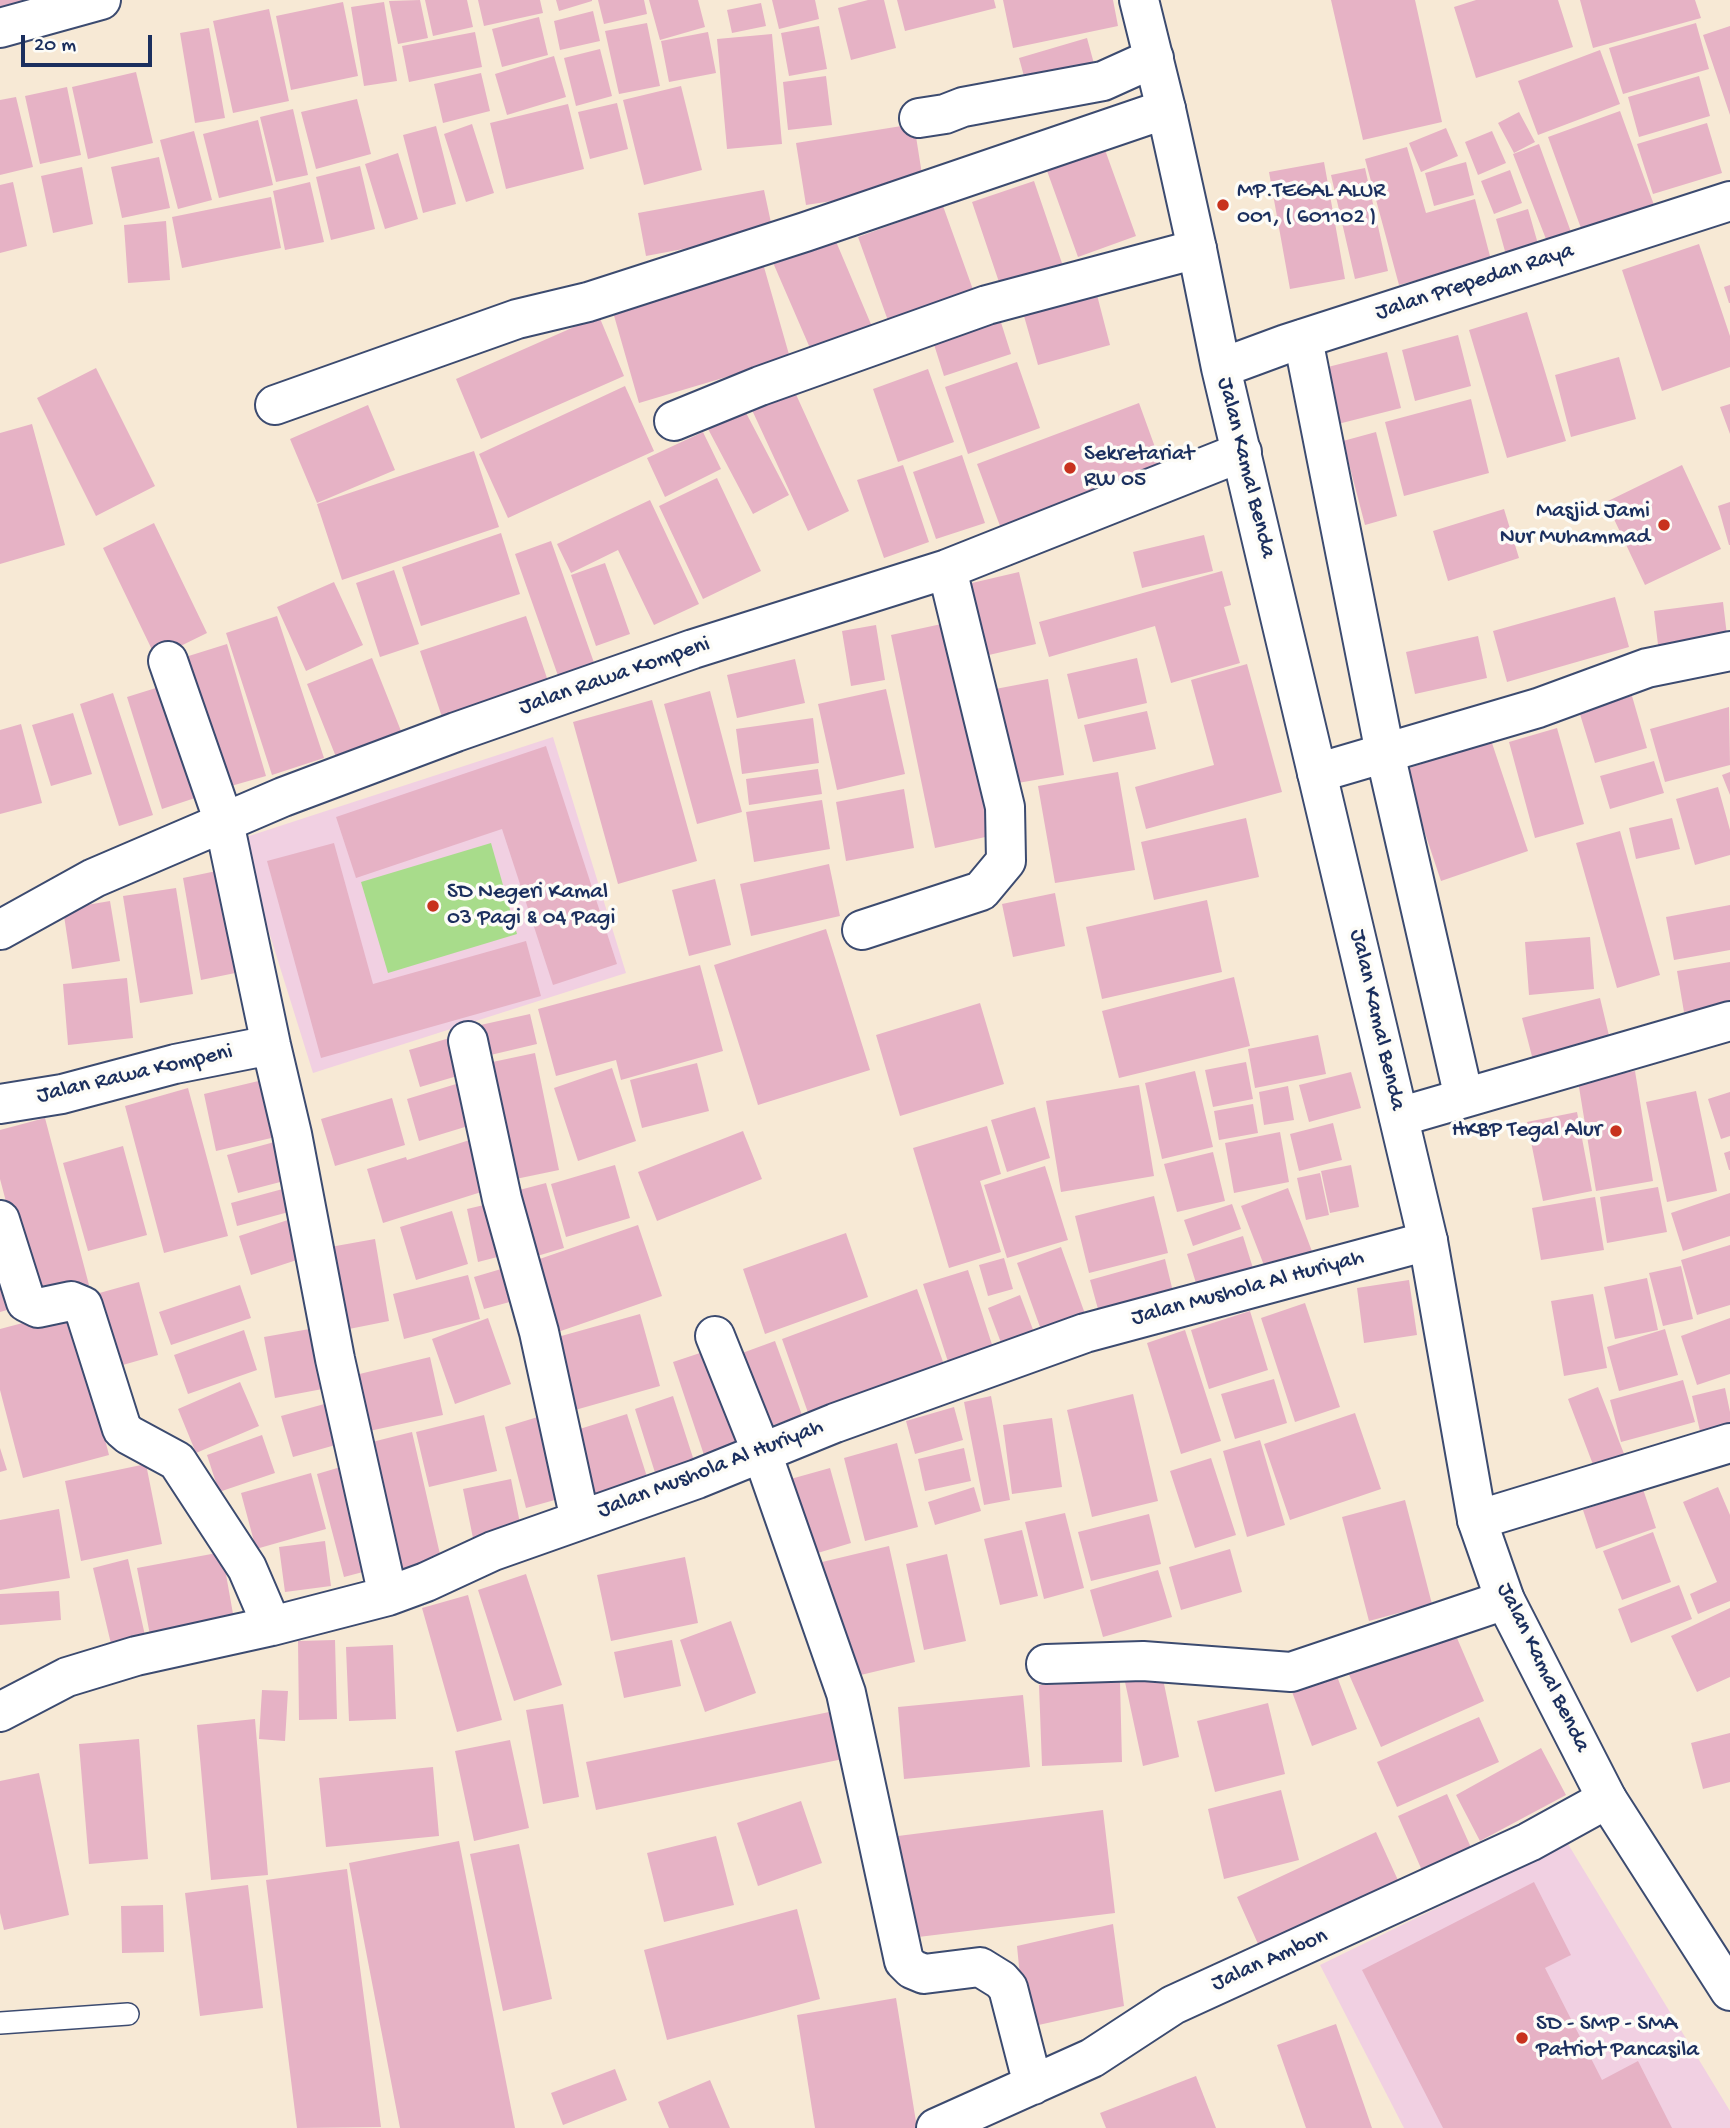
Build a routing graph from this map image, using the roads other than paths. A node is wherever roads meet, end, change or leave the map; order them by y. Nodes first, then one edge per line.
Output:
1 (101, 0) edge
2 (1139, 0) edge
3 (0, 28) edge
4 (1154, 58) junction
5 (1166, 109) junction
6 (919, 118) dead end
7 (1730, 201) edge
8 (1197, 249) junction
9 (1294, 341) junction
10 (1232, 365) junction
11 (275, 404) dead end
12 (674, 421) dead end
13 (1242, 452) junction
14 (947, 569) junction
15 (1730, 651) edge
16 (168, 661) dead end
17 (1353, 762) junction
18 (224, 822) junction
19 (0, 930) edge
20 (862, 930) dead end
21 (1730, 1021) edge
22 (467, 1041) dead end
23 (271, 1045) junction
24 (0, 1104) edge
25 (1435, 1107) junction
26 (0, 1220) edge
27 (1428, 1241) junction
28 (715, 1336) dead end
29 (1730, 1443) edge
30 (762, 1453) junction
31 (1500, 1513) junction
32 (580, 1520) junction
33 (388, 1596) junction
34 (1504, 1600) junction
35 (272, 1626) junction
36 (1046, 1664) dead end
37 (0, 1712) edge
38 (1607, 1799) junction
39 (1730, 1991) edge
40 (128, 2014) dead end
41 (0, 2023) edge
42 (1034, 2085) junction
43 (936, 2128) edge

1 - 3 street
2 - 4 street, Jalan Kamal Benda
4 - 5 street, Jalan Kamal Benda
4 - 6 street
5 - 8 street, Jalan Kamal Benda
5 - 11 street
7 - 9 street, Jalan Prepedan Raya
8 - 10 street, Jalan Kamal Benda
8 - 12 street
9 - 10 street, Jalan Prepedan Raya
9 - 17 street
10 - 13 street, Jalan Kamal Benda
13 - 14 street, Jalan Rawa Kompeni
13 - 17 street, Jalan Kamal Benda
14 - 18 street, Jalan Rawa Kompeni
14 - 20 street
15 - 17 street
16 - 18 street
17 - 25 street, Jalan Kamal Benda
17 - 25 street
18 - 19 street, Jalan Rawa Kompeni
18 - 23 street
21 - 25 street
22 - 32 street
23 - 24 street, Jalan Rawa Kompeni
23 - 33 street
25 - 27 street, Jalan Kamal Benda
26 - 35 street
27 - 30 street, Jalan Mushola Al Huriyah
27 - 31 street, Jalan Kamal Benda
28 - 30 street
29 - 31 street
30 - 32 street, Jalan Mushola Al Huriyah
30 - 42 street
31 - 34 street, Jalan Kamal Benda
32 - 33 street, Jalan Mushola Al Huriyah
33 - 35 street, Jalan Mushola Al Huriyah
34 - 36 street
34 - 38 street, Jalan Kamal Benda
35 - 37 street, Jalan Mushola Al Huriyah
38 - 39 street, Jalan Kamal Benda
38 - 42 street, Jalan Ambon
40 - 41 lane
42 - 43 street, Jalan Ambon

